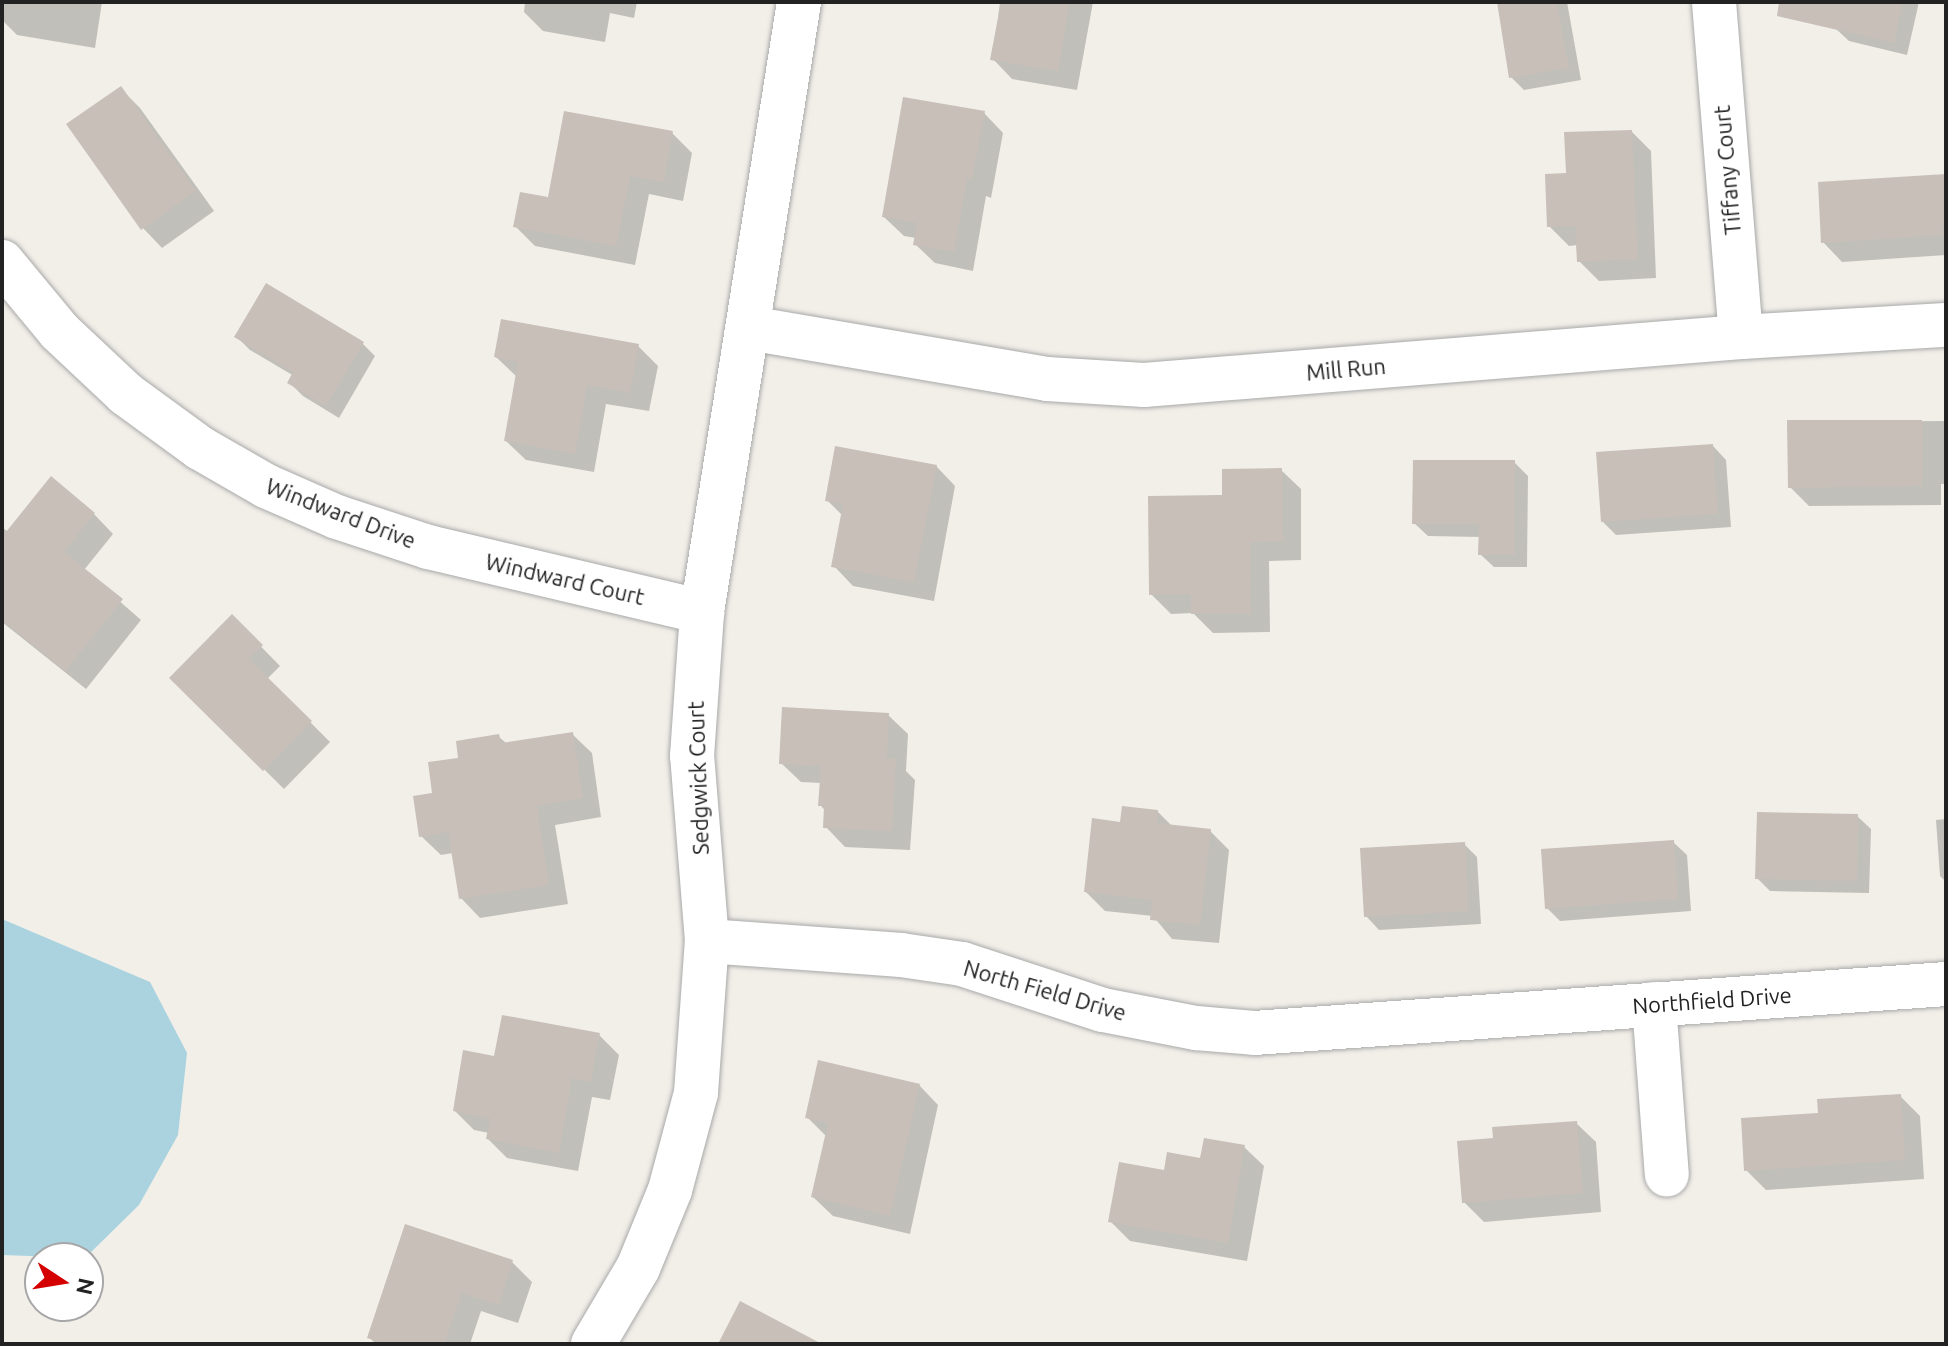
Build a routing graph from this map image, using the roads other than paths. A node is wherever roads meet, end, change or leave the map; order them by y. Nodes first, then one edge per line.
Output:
1 (799, 2) edge
2 (1714, 2) edge
3 (2, 262) edge
4 (1946, 325) edge
5 (749, 328) junction
6 (1741, 337) junction
7 (428, 547) joint
8 (702, 612) junction
9 (707, 941) junction
10 (1946, 984) edge
11 (1654, 1004) junction
12 (1477, 1018) joint
13 (1667, 1175) dead end
14 (593, 1344) edge

1 - 5 street, Sedgwick Court
2 - 6 street, Tiffany Court
3 - 7 street, Windward Drive
4 - 6 street, Mill Run
5 - 6 street, Mill Run
5 - 8 street, Sedgwick Court
7 - 8 street, Windward Court
8 - 9 street, Sedgwick Court
9 - 12 street, North Field Drive
9 - 14 street, Sedgwick Court
10 - 11 street, Northfield Drive
11 - 12 street, Northfield Drive
11 - 13 street

